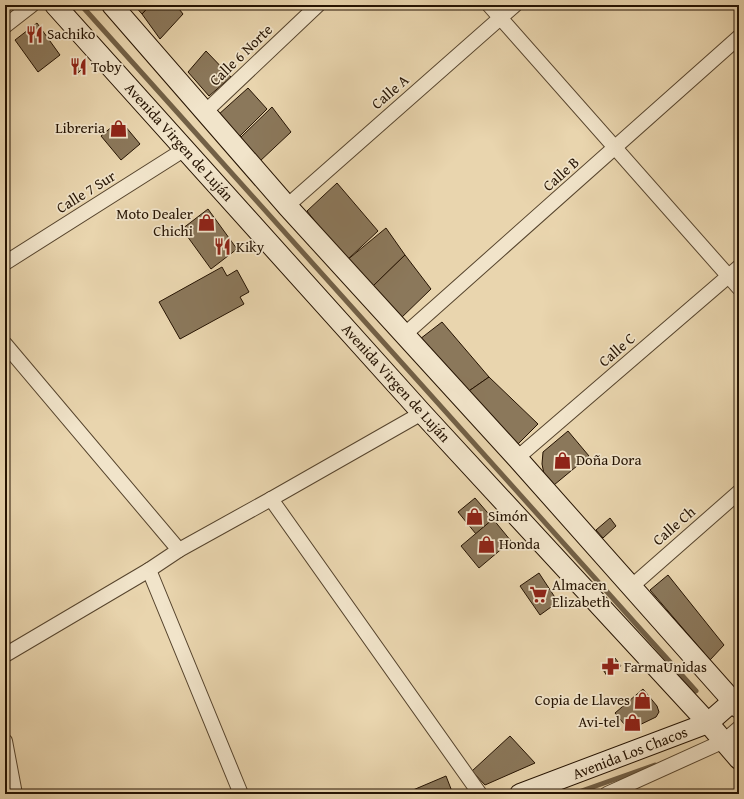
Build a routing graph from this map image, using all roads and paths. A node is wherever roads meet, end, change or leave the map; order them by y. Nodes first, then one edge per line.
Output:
1 (32, 5) edge
2 (55, 5) edge
3 (112, 5) edge
4 (318, 5) edge
5 (489, 5) edge
6 (515, 5) edge
7 (500, 18) junction
8 (5, 26) edge
9 (739, 37) edge
10 (205, 112) junction
11 (615, 148) junction
12 (185, 149) junction
13 (287, 206) junction
14 (5, 263) edge
15 (734, 271) edge
16 (739, 288) edge
17 (404, 335) junction
18 (5, 344) edge
19 (422, 413) junction
20 (517, 458) junction
21 (739, 492) edge
22 (271, 500) junction
23 (179, 550) junction
24 (149, 570) junction
25 (632, 586) junction
26 (5, 654) edge
27 (736, 705) edge
28 (708, 723) junction
29 (739, 728) edge
30 (5, 741) edge
31 (724, 741) junction
32 (739, 759) edge
33 (15, 794) edge
34 (241, 794) edge
35 (480, 794) edge
36 (520, 794) edge
37 (607, 794) edge

1 - 8 street
2 - 12 main road, Avenida Virgen de Luján
3 - 10 main road
4 - 10 street, Calle 6 Norte
5 - 7 street
6 - 7 street, Calle A
7 - 11 street
7 - 13 street, Calle A
9 - 11 street, Calle B
10 - 13 main road
11 - 15 street
11 - 17 street, Calle B
12 - 14 street, Calle 7 Sur
12 - 19 main road, Avenida Virgen de Luján
13 - 17 main road
15 - 16 street
15 - 20 street, Calle C
17 - 20 main road
18 - 23 street
19 - 22 street
19 - 28 main road, Avenida Virgen de Luján
20 - 25 main road
21 - 25 street, Calle Ch
22 - 23 street
22 - 35 street
23 - 24 street
24 - 26 street
24 - 34 street
25 - 27 main road
27 - 28 main road, Avenida Los Chacos
28 - 31 main road, Avenida Virgen de Luján
28 - 36 main road, Avenida Los Chacos
29 - 31 street, Avenida Los Chacos
30 - 33 street
31 - 32 main road, Avenida Virgen de Luján
31 - 37 street, Avenida Los Chacos

